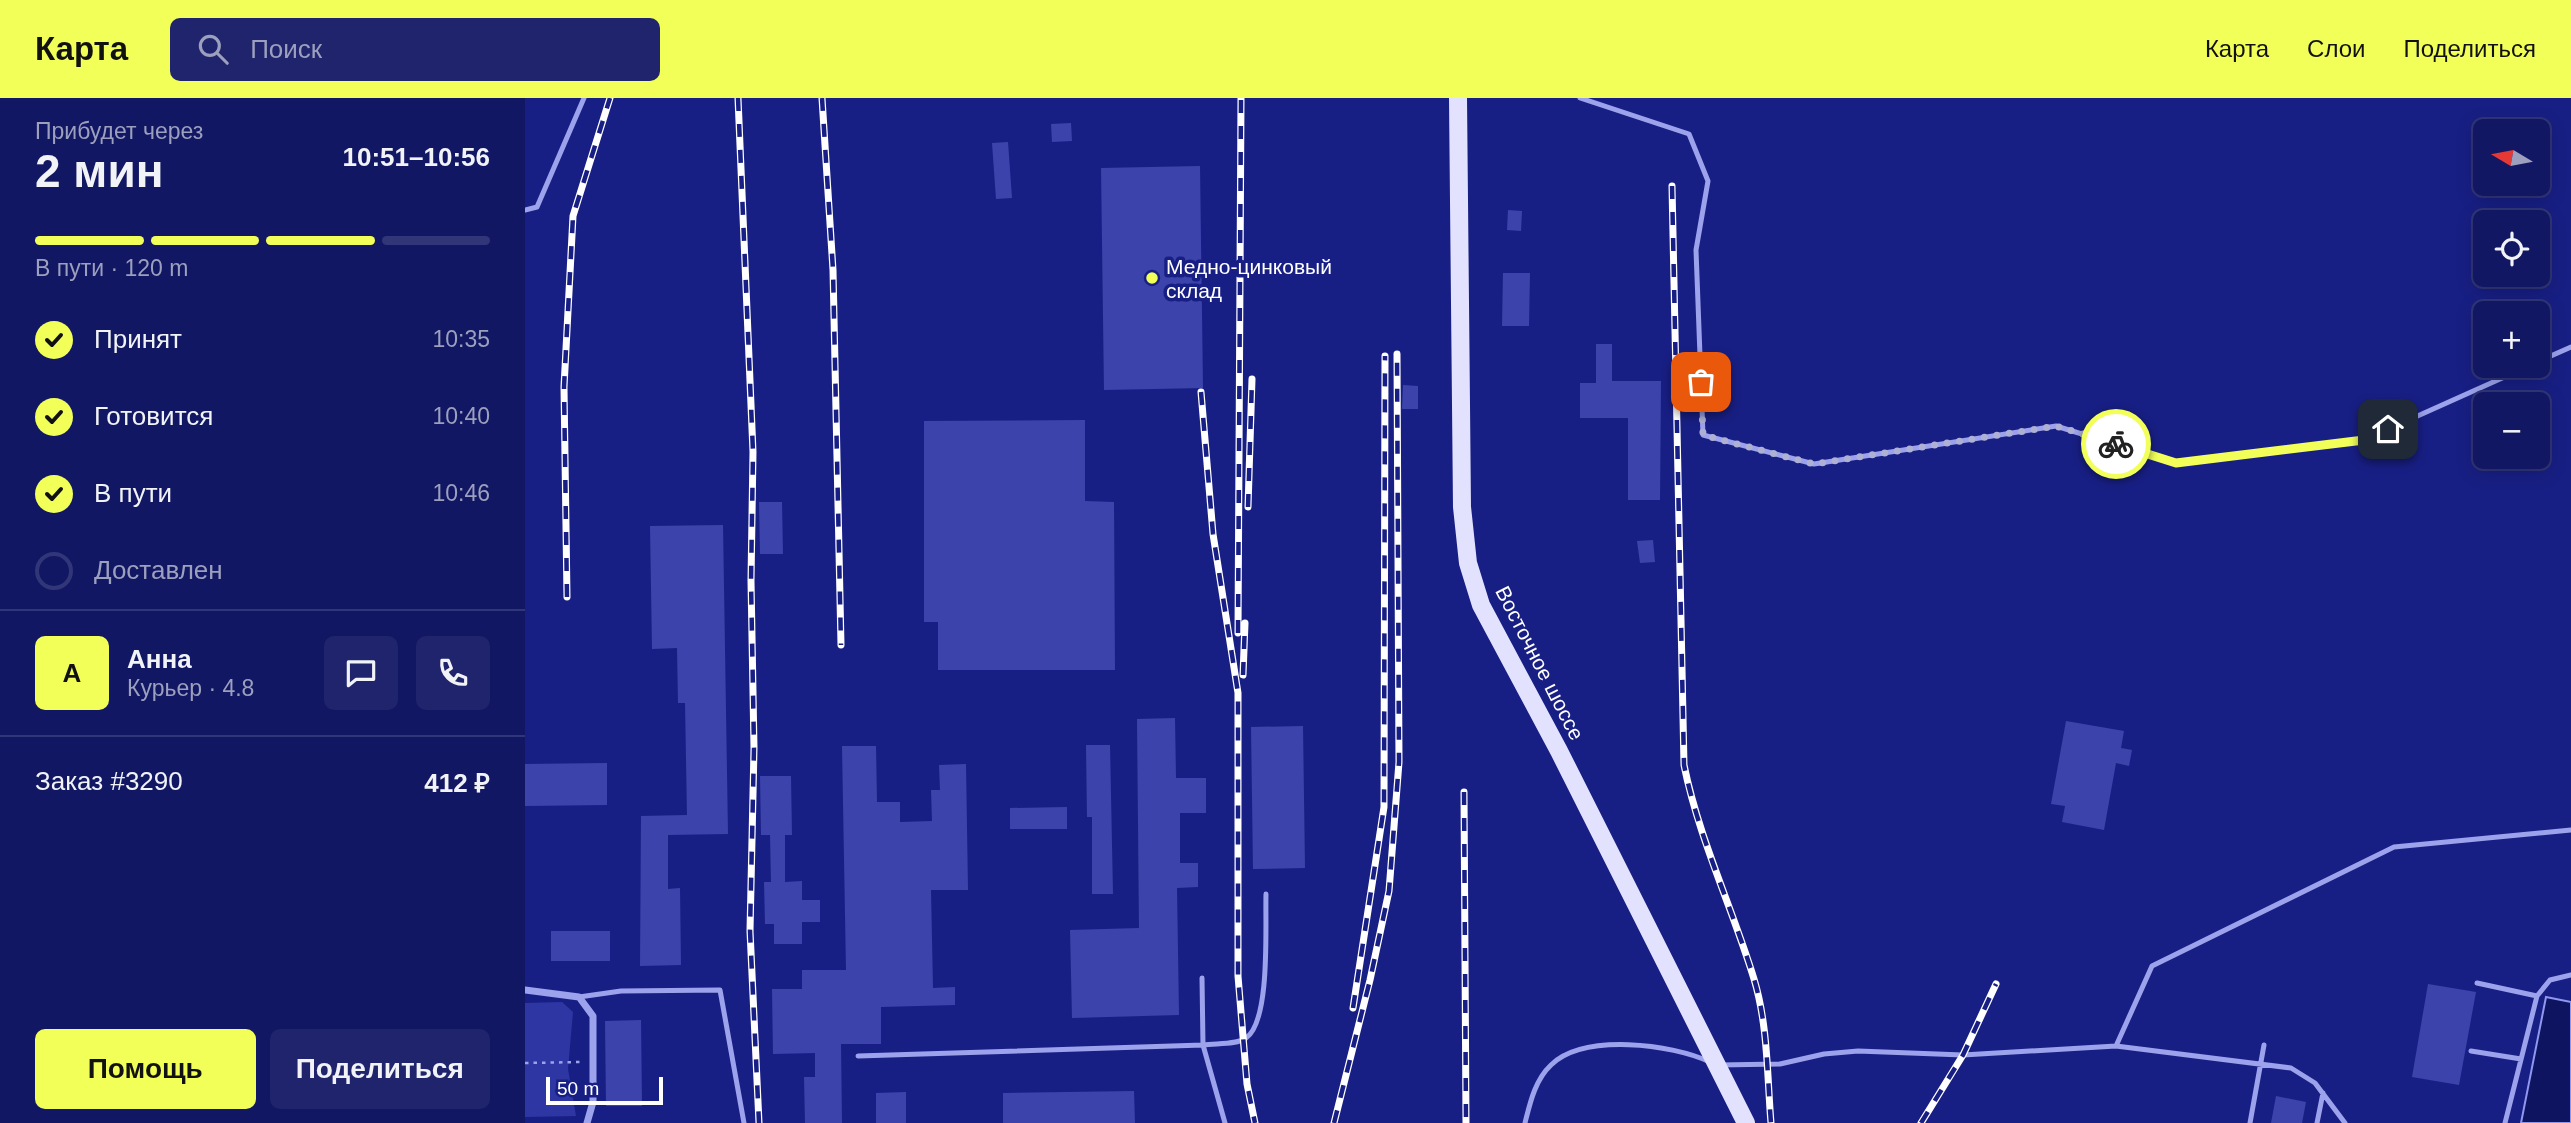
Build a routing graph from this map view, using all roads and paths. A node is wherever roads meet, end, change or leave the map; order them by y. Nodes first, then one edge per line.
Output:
1 (584, 98) edge
2 (1458, 98) edge
3 (1580, 98) edge
4 (525, 210) edge
5 (2571, 347) edge
6 (2550, 356) edge
7 (2502, 378) edge
8 (2571, 830) edge
9 (1266, 894) dead end
10 (2571, 975) edge
11 (1202, 978) dead end
12 (2477, 983) dead end
13 (525, 990) edge
14 (2536, 996) junction
15 (579, 997) junction
16 (1203, 1045) junction
17 (2264, 1045) dead end
18 (2116, 1046) junction
19 (2471, 1051) dead end
20 (858, 1056) dead end
21 (2521, 1059) junction
22 (593, 1062) junction
23 (2261, 1062) junction
24 (525, 1063) edge
25 (1718, 1066) junction
26 (2323, 1093) junction
27 (587, 1123) edge
28 (744, 1123) edge
29 (1225, 1123) edge
30 (1525, 1123) edge
31 (1746, 1123) edge
32 (2251, 1123) edge
33 (2316, 1123) edge
34 (2345, 1123) edge
35 (2505, 1123) edge

1 - 4 lane
2 - 25 main road, Восточное шоссе
3 - 7 lane
5 - 6 lane
8 - 18 lane
9 - 16 lane
10 - 14 lane
11 - 16 lane
12 - 14 lane
13 - 15 street
14 - 21 lane
15 - 22 street
15 - 28 lane
16 - 20 lane
16 - 29 lane
17 - 23 lane
18 - 23 lane
18 - 25 lane
19 - 21 lane
21 - 35 lane
22 - 24 path
22 - 27 street
23 - 26 lane
23 - 32 lane
25 - 30 lane
25 - 31 main road, Восточное шоссе
26 - 33 lane
26 - 34 lane

